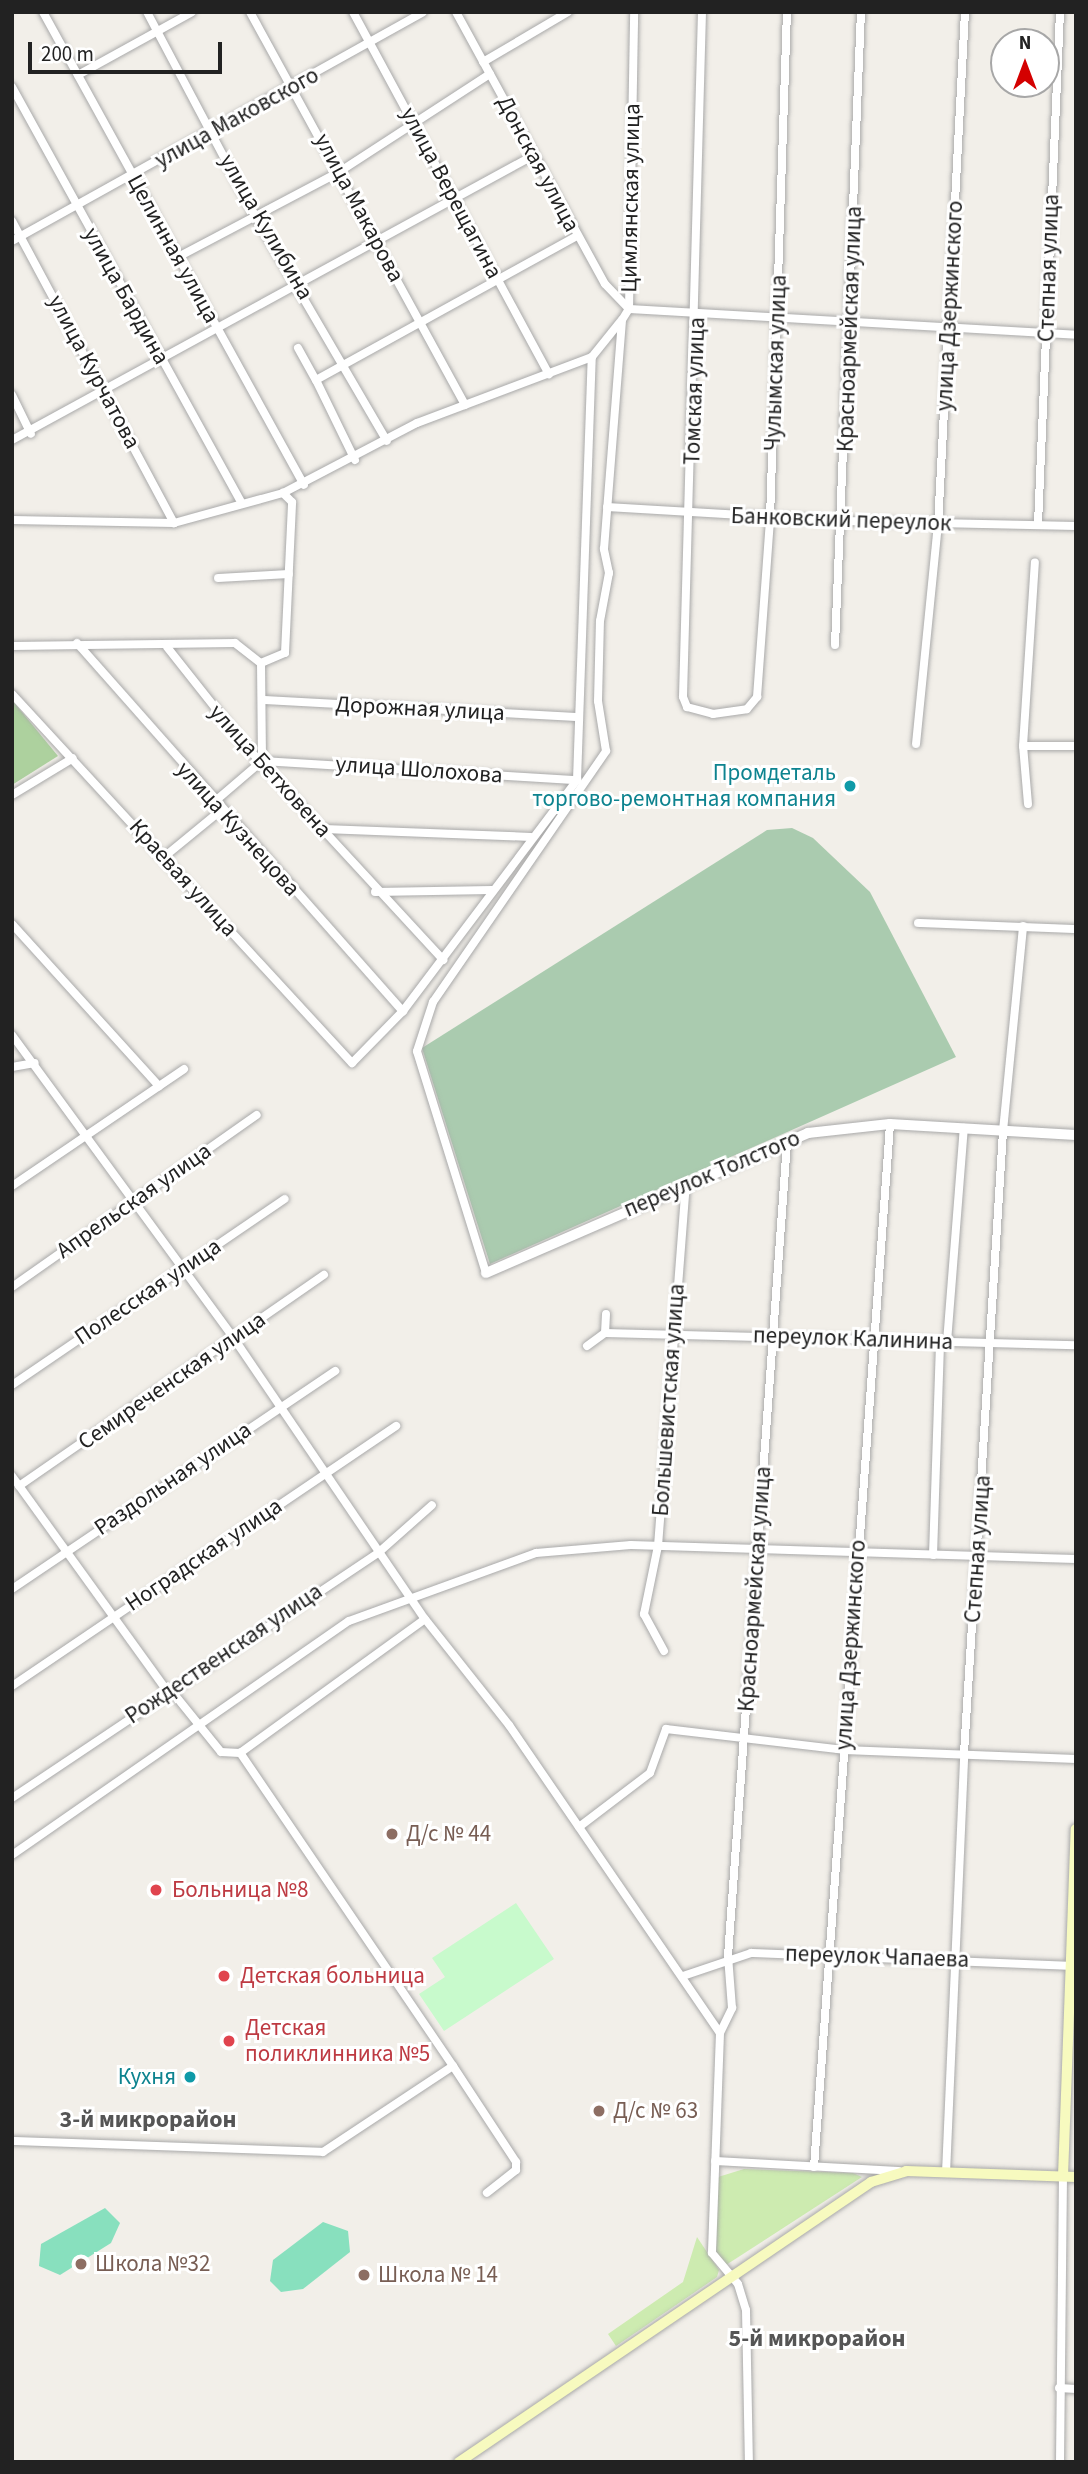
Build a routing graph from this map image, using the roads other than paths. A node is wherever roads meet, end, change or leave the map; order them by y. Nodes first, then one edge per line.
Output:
1 (43, 12) edge
2 (147, 12) edge
3 (192, 12) edge
4 (250, 12) edge
5 (353, 12) edge
6 (423, 12) edge
7 (456, 12) edge
8 (568, 12) edge
9 (634, 12) edge
10 (702, 12) edge
11 (787, 12) edge
12 (862, 12) edge
13 (965, 12) edge
14 (1060, 12) edge
15 (157, 31) junction
16 (370, 44) junction
17 (483, 62) junction
18 (490, 74) junction
19 (78, 75) junction
20 (12, 87) edge
21 (294, 89) junction
22 (414, 123) junction
23 (213, 133) junction
24 (534, 155) junction
25 (339, 172) junction
26 (133, 175) junction
27 (455, 200) junction
28 (77, 207) junction
29 (253, 212) junction
30 (12, 221) edge
31 (577, 236) junction
32 (16, 238) edge
33 (377, 243) junction
34 (178, 257) junction
35 (494, 277) junction
36 (299, 286) junction
37 (629, 309) junction
38 (698, 311) junction
39 (778, 313) junction
40 (850, 319) junction
41 (622, 320) junction
42 (421, 321) junction
43 (950, 326) junction
44 (218, 331) junction
45 (1047, 333) junction
46 (1076, 335) edge
47 (298, 348) dead end
48 (592, 357) junction
49 (162, 362) junction
50 (344, 365) junction
51 (549, 374) junction
52 (316, 380) junction
53 (106, 393) junction
54 (12, 395) edge
55 (465, 405) junction
56 (31, 434) junction
57 (12, 440) edge
58 (387, 441) junction
59 (355, 460) junction
60 (304, 485) junction
61 (284, 493) junction
62 (242, 504) junction
63 (607, 507) junction
64 (691, 513) junction
65 (770, 518) junction
66 (12, 520) edge
67 (843, 521) junction
68 (174, 523) junction
69 (938, 524) junction
70 (1038, 524) junction
71 (1076, 526) edge
72 (1035, 562) dead end
73 (289, 574) junction
74 (218, 578) dead end
75 (77, 643) junction
76 (835, 645) dead end
77 (12, 646) edge
78 (167, 647) junction
79 (261, 663) junction
80 (12, 694) edge
81 (264, 700) junction
82 (747, 709) joint
83 (577, 717) junction
84 (916, 744) dead end
85 (1023, 746) junction
86 (1076, 746) edge
87 (73, 758) junction
88 (262, 761) junction
89 (577, 780) junction
90 (12, 795) edge
91 (214, 803) junction
92 (1028, 804) dead end
93 (220, 811) junction
94 (324, 829) junction
95 (531, 837) junction
96 (164, 857) junction
97 (492, 890) junction
98 (375, 892) junction
99 (918, 923) dead end
100 (12, 925) edge
101 (1023, 926) junction
102 (1076, 929) edge
103 (443, 960) junction
104 (403, 1011) junction
105 (12, 1035) edge
106 (35, 1063) junction
107 (12, 1067) edge
108 (184, 1069) dead end
109 (159, 1086) junction
110 (257, 1115) dead end
111 (890, 1124) junction
112 (964, 1128) junction
113 (1003, 1131) junction
114 (87, 1134) junction
115 (1076, 1135) edge
116 (787, 1142) junction
117 (686, 1184) junction
118 (12, 1186) edge
119 (134, 1199) junction
120 (285, 1199) dead end
121 (184, 1268) junction
122 (486, 1273) joint
123 (324, 1275) dead end
124 (12, 1287) edge
125 (606, 1314) dead end
126 (605, 1333) junction
127 (672, 1333) junction
128 (774, 1336) junction
129 (233, 1337) junction
130 (875, 1339) junction
131 (944, 1342) junction
132 (993, 1343) junction
133 (1076, 1345) edge
134 (587, 1346) dead end
135 (335, 1371) dead end
136 (12, 1385) edge
137 (281, 1407) junction
138 (396, 1426) dead end
139 (326, 1473) junction
140 (12, 1476) edge
141 (19, 1486) junction
142 (432, 1505) dead end
143 (658, 1546) junction
144 (758, 1547) junction
145 (67, 1551) junction
146 (857, 1551) junction
147 (378, 1553) junction
148 (933, 1555) junction
149 (977, 1557) junction
150 (1076, 1559) edge
151 (12, 1589) edge
152 (411, 1595) junction
153 (110, 1619) junction
154 (425, 1619) junction
155 (664, 1651) dead end
156 (12, 1686) edge
157 (168, 1690) junction
158 (203, 1726) junction
159 (744, 1739) junction
160 (844, 1750) junction
161 (240, 1753) junction
162 (964, 1753) junction
163 (1076, 1759) edge
164 (12, 1798) edge
165 (579, 1827) junction
166 (1076, 1829) edge
167 (12, 1855) edge
168 (728, 1956) junction
169 (831, 1956) junction
170 (957, 1960) junction
171 (1073, 1966) edge
172 (683, 1976) junction
173 (720, 2033) junction
174 (453, 2066) junction
175 (12, 2141) edge
176 (715, 2161) junction
177 (814, 2167) junction
178 (905, 2171) junction
179 (946, 2173) junction
180 (1063, 2176) junction
181 (1076, 2177) edge
182 (487, 2193) dead end
183 (729, 2276) junction
184 (1059, 2388) junction
185 (1076, 2389) edge
186 (459, 2462) edge
187 (749, 2462) edge
188 (1060, 2462) edge

1 - 19 street, Целинная улица
2 - 15 street, улица Кулибина
3 - 15 street
4 - 21 street, улица Макарова
5 - 16 street, улица Верещагина
6 - 16 street, улица Маковского
7 - 17 street, Донская улица
8 - 17 street
9 - 37 street, Цимлянская улица
10 - 38 street, Томская улица
11 - 39 street, Чулымская улица
12 - 40 street, Красноармейская улица
13 - 43 street, улица Дзержинского
14 - 45 street, Степная улица
15 - 19 street
15 - 23 street, улица Кулибина
16 - 21 street, улица Маковского
16 - 22 street, улица Верещагина
17 - 18 street, Донская улица
18 - 22 street
18 - 24 street, Донская улица
19 - 26 street, Целинная улица
20 - 28 street, улица Бардина
21 - 23 street, улица Маковского
21 - 25 street, улица Макарова
22 - 25 street
22 - 27 street, улица Верещагина
23 - 26 street, улица Маковского
23 - 29 street, улица Кулибина
24 - 27 street
24 - 31 street, Донская улица
25 - 29 street
25 - 33 street, улица Макарова
26 - 28 street, улица Маковского
26 - 34 street, Целинная улица
27 - 33 street
27 - 35 street, улица Верещагина
28 - 32 street, улица Маковского
28 - 49 street, улица Бардина
29 - 34 street
29 - 36 street, улица Кулибина
30 - 32 street, улица Курчатова
31 - 35 street
31 - 37 street, Донская улица
32 - 53 street, улица Курчатова
33 - 36 street
33 - 42 street, улица Макарова
34 - 44 street, Целинная улица
35 - 42 street
35 - 51 street, улица Верещагина
36 - 44 street
36 - 50 street, улица Кулибина
37 - 38 street
37 - 41 street, Цимлянская улица
38 - 39 street
38 - 64 street, Томская улица
39 - 40 street
39 - 65 street, Чулымская улица
40 - 43 street
40 - 67 street, Красноармейская улица
41 - 48 street
41 - 63 street, Цимлянская улица
42 - 50 street
42 - 55 street, улица Макарова
43 - 45 street
43 - 69 street, улица Дзержинского
44 - 49 street
44 - 60 street, Целинная улица
45 - 46 street
45 - 70 street, Степная улица
47 - 52 street
48 - 51 street
48 - 83 street
49 - 53 street
49 - 62 street, улица Бардина
50 - 52 street
50 - 58 street, улица Кулибина
51 - 55 street
52 - 59 street
53 - 56 street
53 - 68 street, улица Курчатова
54 - 56 street
55 - 58 street
56 - 57 street
58 - 59 street
59 - 60 street
60 - 61 street
61 - 62 street
61 - 73 street
62 - 68 street
63 - 64 street, Банковский переулок
63 - 122 street, Цимлянская улица
64 - 65 street, Банковский переулок
64 - 82 street, Томская улица
65 - 67 street, Банковский переулок
65 - 82 street, Чулымская улица
66 - 68 street
67 - 69 street, Банковский переулок
67 - 76 street, Красноармейская улица
69 - 70 street, Банковский переулок
69 - 84 street, улица Дзержинского
70 - 71 street, Банковский переулок
72 - 85 street
73 - 74 street
73 - 79 street
75 - 77 street
75 - 78 street
75 - 91 street, улица Кузнецова
78 - 79 street
78 - 88 street, улица Бетховена
79 - 81 street
80 - 87 street, Краевая улица
81 - 83 street, Дорожная улица
81 - 88 street
83 - 89 street
85 - 86 street
85 - 92 street
87 - 90 street
87 - 96 street, Краевая улица
88 - 89 street, улица Шолохова
88 - 91 street
88 - 94 street, улица Бетховена
89 - 95 street
91 - 93 street, улица Кузнецова
93 - 96 street
93 - 104 street, улица Кузнецова
94 - 95 street
94 - 98 street, улица Бетховена
95 - 97 street
96 - 104 street, Краевая улица
97 - 98 street
97 - 103 street
98 - 103 street, улица Бетховена
99 - 101 street
100 - 109 street
101 - 102 street
101 - 113 street, Степная улица
103 - 104 street
105 - 106 street
106 - 107 street
106 - 114 street
108 - 109 street
109 - 114 street
110 - 119 street, Апрельская улица
111 - 112 street, переулок Толстого
111 - 116 street, переулок Толстого
111 - 130 street, улица Дзержинского
112 - 113 street, переулок Толстого
112 - 131 street
113 - 115 street, переулок Толстого
113 - 132 street, Степная улица
114 - 118 street
114 - 119 street
116 - 117 street, переулок Толстого
116 - 128 street, Красноармейская улица
117 - 122 street, переулок Толстого
117 - 127 street, Большевистская улица
119 - 121 street
119 - 124 street, Апрельская улица
120 - 121 street, Полесская улица
121 - 129 street
121 - 136 street, Полесская улица
123 - 129 street, Семиреченская улица
125 - 126 street
126 - 127 street, переулок Калинина
126 - 134 street
127 - 128 street, переулок Калинина
127 - 143 street, Большевистская улица
128 - 130 street, переулок Калинина
128 - 144 street, Красноармейская улица
129 - 137 street
129 - 141 street, Семиреченская улица
130 - 131 street, переулок Калинина
130 - 146 street, улица Дзержинского
131 - 132 street, переулок Калинина
131 - 148 street
132 - 133 street, переулок Калинина
132 - 149 street, Степная улица
135 - 137 street, Раздольная улица
137 - 139 street
137 - 145 street, Раздольная улица
138 - 139 street, Ноградская улица
139 - 147 street
139 - 153 street, Ноградская улица
140 - 141 street
141 - 145 street
142 - 147 street, Рождественская улица
143 - 144 street
143 - 152 street
143 - 155 street, Большевистская улица
144 - 146 street
144 - 159 street, Красноармейская улица
145 - 151 street, Раздольная улица
145 - 153 street
146 - 148 street
146 - 160 street, улица Дзержинского
147 - 152 street
147 - 157 street, Рождественская улица
148 - 149 street
149 - 150 street
149 - 162 street, Степная улица
152 - 154 street
152 - 158 street
153 - 156 street, Ноградская улица
153 - 157 street
154 - 161 street
154 - 165 street
157 - 158 street
157 - 164 street, Рождественская улица
158 - 161 street
158 - 167 street
159 - 160 street
159 - 165 street
159 - 168 street, Красноармейская улица
160 - 162 street
160 - 169 street, улица Дзержинского
161 - 174 street
162 - 163 street
162 - 170 street, Степная улица
165 - 172 street
166 - 171 main road
168 - 169 street, переулок Чапаева
168 - 172 street, переулок Чапаева
168 - 173 street, Красноармейская улица
169 - 170 street, переулок Чапаева
169 - 177 street, улица Дзержинского
170 - 171 street, переулок Чапаева
170 - 179 street, Степная улица
171 - 180 main road
172 - 173 street
173 - 176 street, Красноармейская улица
174 - 175 street
174 - 182 street
176 - 177 street
176 - 183 street, Красноармейская улица
177 - 178 street
178 - 179 main road
178 - 183 main road
179 - 180 main road
180 - 181 main road
180 - 184 street
183 - 186 main road
183 - 187 street, Красноармейская улица
184 - 185 street
184 - 188 street

